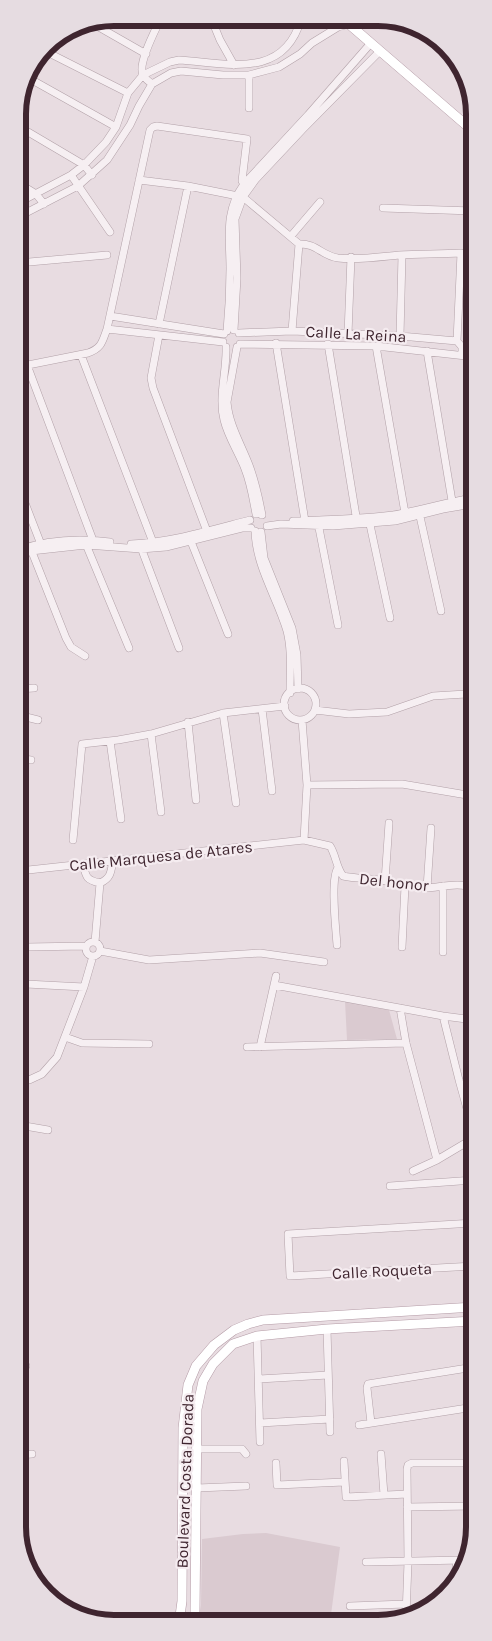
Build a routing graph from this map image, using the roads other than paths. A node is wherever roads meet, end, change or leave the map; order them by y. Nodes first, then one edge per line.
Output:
1 (158, 26) edge
2 (214, 26) edge
3 (298, 26) edge
4 (339, 26) edge
5 (352, 26) edge
6 (100, 28) edge
7 (371, 43) junction
8 (380, 51) junction
9 (50, 54) edge
10 (146, 54) junction
11 (234, 65) junction
12 (143, 74) junction
13 (249, 75) junction
14 (33, 80) edge
15 (152, 84) junction
16 (128, 96) junction
17 (250, 108) dead end
18 (310, 117) junction
19 (118, 124) junction
20 (466, 125) edge
21 (299, 128) junction
22 (26, 131) edge
23 (84, 166) junction
24 (92, 174) junction
25 (71, 175) junction
26 (139, 180) junction
27 (244, 184) junction
28 (78, 186) junction
29 (188, 186) junction
30 (26, 188) edge
31 (36, 194) junction
32 (239, 196) junction
33 (26, 198) edge
34 (320, 202) dead end
35 (44, 204) junction
36 (383, 208) dead end
37 (466, 211) edge
38 (26, 213) edge
39 (110, 232) dead end
40 (290, 236) junction
41 (299, 244) junction
42 (107, 255) dead end
43 (402, 255) junction
44 (351, 258) junction
45 (26, 262) edge
46 (110, 316) junction
47 (159, 324) junction
48 (107, 329) junction
49 (292, 331) junction
50 (231, 332) junction
51 (348, 334) junction
52 (159, 335) junction
53 (400, 336) junction
54 (457, 341) junction
55 (276, 343) junction
56 (224, 344) junction
57 (328, 344) junction
58 (239, 345) junction
59 (376, 346) junction
60 (427, 351) junction
61 (81, 355) junction
62 (462, 355) junction
63 (466, 355) edge
64 (27, 366) joint
65 (452, 501) junction
66 (466, 502) edge
67 (466, 503) edge
68 (26, 506) edge
69 (419, 512) junction
70 (404, 513) junction
71 (259, 514) junction
72 (305, 520) junction
73 (369, 520) junction
74 (357, 521) junction
75 (267, 524) junction
76 (318, 524) junction
77 (254, 528) junction
78 (208, 534) junction
79 (190, 539) junction
80 (85, 543) junction
81 (94, 543) junction
82 (141, 546) junction
83 (154, 546) junction
84 (42, 547) junction
85 (30, 548) junction
86 (26, 549) edge
87 (26, 551) edge
88 (440, 611) dead end
89 (390, 618) dead end
90 (338, 626) dead end
91 (228, 634) dead end
92 (129, 648) dead end
93 (179, 648) dead end
94 (85, 656) dead end
95 (26, 688) edge
96 (34, 688) dead end
97 (298, 688) junction
98 (290, 693) junction
99 (466, 694) edge
100 (285, 706) junction
101 (262, 709) junction
102 (315, 710) junction
103 (223, 713) junction
104 (26, 717) edge
105 (38, 720) dead end
106 (302, 720) junction
107 (188, 722) junction
108 (151, 734) junction
109 (110, 741) junction
110 (26, 759) edge
111 (31, 760) dead end
112 (307, 785) junction
113 (272, 791) dead end
114 (466, 795) edge
115 (196, 800) dead end
116 (236, 802) dead end
117 (161, 812) dead end
118 (121, 819) dead end
119 (388, 823) dead end
120 (431, 828) dead end
121 (73, 840) dead end
122 (304, 840) junction
123 (113, 860) junction
124 (83, 864) junction
125 (338, 868) junction
126 (26, 870) edge
127 (385, 881) junction
128 (100, 883) junction
129 (405, 886) junction
130 (443, 886) junction
131 (427, 888) junction
132 (466, 888) edge
133 (95, 942) junction
134 (337, 945) dead end
135 (86, 946) junction
136 (27, 947) dead end
137 (402, 947) dead end
138 (100, 951) junction
139 (443, 952) dead end
140 (93, 956) junction
141 (324, 962) dead end
142 (276, 976) dead end
143 (26, 984) dead end
144 (274, 985) junction
145 (84, 987) junction
146 (400, 1008) junction
147 (443, 1016) junction
148 (466, 1019) edge
149 (65, 1037) junction
150 (148, 1044) dead end
151 (406, 1044) junction
152 (247, 1047) dead end
153 (260, 1047) junction
154 (26, 1081) edge
155 (466, 1107) edge
156 (26, 1125) edge
157 (48, 1130) dead end
158 (466, 1143) edge
159 (437, 1160) junction
160 (413, 1171) dead end
161 (466, 1181) edge
162 (390, 1186) dead end
163 (466, 1223) edge
164 (466, 1266) edge
165 (466, 1307) edge
166 (466, 1321) edge
167 (327, 1329) junction
168 (257, 1336) junction
169 (466, 1368) edge
170 (328, 1375) junction
171 (259, 1379) junction
172 (466, 1408) edge
173 (330, 1419) junction
174 (260, 1423) junction
175 (371, 1423) junction
176 (359, 1425) dead end
177 (330, 1432) dead end
178 (260, 1442) dead end
179 (196, 1449) junction
180 (26, 1454) edge
181 (32, 1454) dead end
182 (246, 1454) dead end
183 (381, 1454) dead end
184 (344, 1461) dead end
185 (276, 1463) dead end
186 (466, 1463) edge
187 (344, 1482) junction
188 (246, 1486) dead end
189 (197, 1488) junction
190 (407, 1494) junction
191 (384, 1496) junction
192 (466, 1506) edge
193 (407, 1507) junction
194 (183, 1526) junction
195 (197, 1527) junction
196 (459, 1561) edge
197 (366, 1562) dead end
198 (408, 1562) junction
199 (406, 1604) junction
200 (350, 1606) dead end
201 (406, 1610) edge
202 (180, 1615) edge
203 (194, 1615) edge

1 - 10 street
2 - 11 street
3 - 11 street
4 - 13 street
5 - 7 main road
6 - 10 street
7 - 8 main road
7 - 18 street
8 - 18 street
8 - 20 main road
9 - 16 street
10 - 12 street
11 - 12 street
12 - 15 street
12 - 16 street
13 - 15 street
13 - 17 street
14 - 19 street
15 - 24 street
16 - 19 street
18 - 21 street
19 - 23 street
21 - 27 street
21 - 32 street
22 - 23 street
23 - 24 street
23 - 25 street
24 - 28 street
25 - 28 street
25 - 31 street
26 - 27 street
26 - 29 street
26 - 46 street
27 - 32 street
28 - 35 street
28 - 39 street
29 - 32 street
29 - 47 street
30 - 31 street
31 - 33 street
31 - 35 street
32 - 40 street
32 - 50 street
34 - 40 street
35 - 38 street
36 - 37 street
40 - 41 street
41 - 44 street
41 - 49 street
42 - 45 street
43 - 44 street
43 - 53 street
43 - 54 street
44 - 51 street
46 - 47 street, Calle La Reina
46 - 48 street
47 - 50 street, Calle La Reina
48 - 52 street
48 - 61 street
49 - 50 street, Calle La Reina
49 - 51 street, Calle La Reina
50 - 56 street
50 - 58 street
51 - 53 street, Calle La Reina
52 - 56 street
52 - 78 street
53 - 54 street, Calle La Reina
54 - 62 street
55 - 57 street, Calle La Reina
55 - 58 street, Calle La Reina
55 - 72 street
56 - 58 street, Calle La Reina
56 - 71 street
57 - 59 street, Calle La Reina
57 - 74 street
58 - 71 street
59 - 60 street, Calle La Reina
59 - 70 street
60 - 62 street, Calle La Reina
60 - 65 street
61 - 64 street
61 - 83 street
62 - 63 street, Calle La Reina
64 - 81 street
65 - 66 street
65 - 69 street
67 - 69 street
68 - 84 street
69 - 70 street
69 - 73 street
69 - 88 street
70 - 73 street
71 - 75 street
71 - 77 street
72 - 75 street
72 - 76 street
73 - 74 street
73 - 89 street
74 - 76 street
75 - 76 street
75 - 77 street
76 - 90 street
77 - 78 street
77 - 97 street
77 - 98 street
78 - 79 street
79 - 83 street
79 - 91 street
80 - 81 street
80 - 84 street
80 - 92 street
81 - 82 street
82 - 83 street
82 - 93 street
84 - 85 street
85 - 86 street
85 - 87 street
85 - 94 street
95 - 96 street
97 - 98 street
97 - 102 street
98 - 100 street
99 - 102 street
100 - 101 street
100 - 106 street
101 - 103 street
101 - 113 street
102 - 106 street
103 - 107 street
103 - 116 street
104 - 105 street
106 - 112 street
107 - 108 street
107 - 115 street
108 - 109 street
108 - 117 street
109 - 118 street
109 - 121 street
110 - 111 street
112 - 114 street
112 - 122 street
119 - 127 street
120 - 131 street
122 - 123 street, Calle Marquesa de Atares
122 - 125 street, Del honor
123 - 124 street, Calle Marquesa de Atares
123 - 128 street
124 - 126 street, Calle Marquesa de Atares
124 - 128 street
125 - 127 street, Del honor
125 - 134 street
127 - 129 street, Del honor
128 - 133 street
129 - 131 street, Del honor
129 - 137 street
130 - 131 street, Del honor
130 - 132 street, Del honor
130 - 139 street
133 - 135 street
133 - 138 street
135 - 136 street
135 - 140 street
138 - 140 street
138 - 141 street
140 - 145 street
142 - 144 street
143 - 145 street
144 - 146 street
144 - 153 street
145 - 149 street
146 - 147 street
146 - 151 street
147 - 148 street
147 - 155 street
149 - 150 street
149 - 154 street
151 - 153 street
151 - 159 street
152 - 153 street
156 - 157 street
158 - 159 street
159 - 160 street
161 - 162 street
163 - 164 street, Calle Roqueta
165 - 194 main road, Boulevard Costa Dorada
166 - 167 main road, Boulevard Costa Dorada
167 - 168 main road, Boulevard Costa Dorada
167 - 170 street
168 - 171 street
168 - 179 main road, Boulevard Costa Dorada
169 - 175 street
170 - 171 street
170 - 173 street
171 - 174 street
172 - 175 street
173 - 174 street
173 - 177 street
174 - 178 street
175 - 176 street
179 - 182 street
179 - 189 main road, Boulevard Costa Dorada
180 - 181 street
183 - 191 street
184 - 187 street
185 - 187 street
186 - 190 street
187 - 191 street
188 - 189 street
189 - 195 main road, Boulevard Costa Dorada
190 - 191 street
190 - 193 street
192 - 193 street
193 - 198 street
194 - 195 main road
194 - 202 main road, Boulevard Costa Dorada
195 - 203 main road, Boulevard Costa Dorada
196 - 198 street
197 - 198 street
198 - 199 street
199 - 200 street
199 - 201 street

